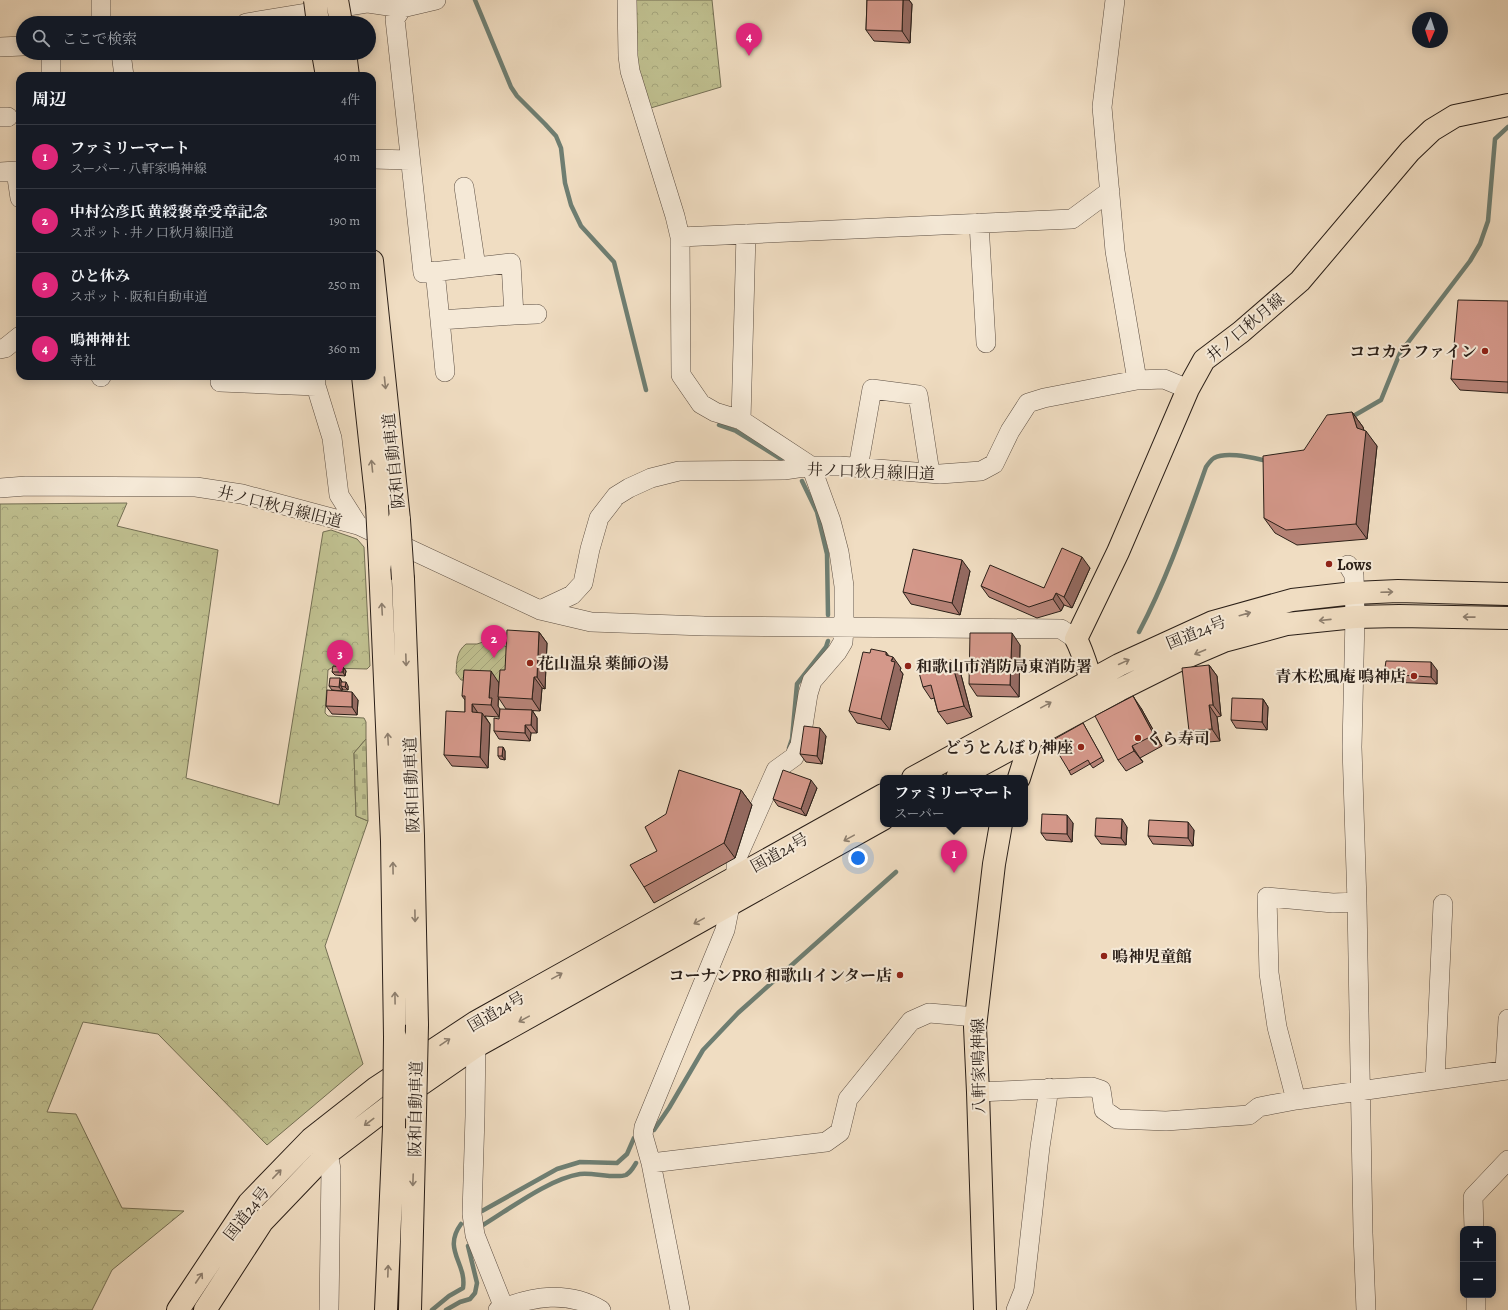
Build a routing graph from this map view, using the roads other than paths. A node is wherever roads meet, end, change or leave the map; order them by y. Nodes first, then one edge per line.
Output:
1 (101, 0) edge
2 (315, 0) edge
3 (337, 0) edge
4 (436, 0) edge
5 (627, 0) edge
6 (1116, 0) edge
7 (402, 8) junction
8 (102, 16) edge
9 (289, 16) edge
10 (317, 16) edge
11 (340, 16) edge
12 (16, 46) edge
13 (0, 47) edge
14 (51, 60) edge
15 (122, 60) edge
16 (324, 60) edge
17 (346, 60) edge
18 (51, 72) edge
19 (123, 72) edge
20 (326, 72) edge
21 (347, 72) edge
22 (1508, 104) edge
23 (376, 159) edge
24 (410, 160) junction
25 (16, 171) edge
26 (0, 172) edge
27 (464, 187) dead end
28 (1110, 191) junction
29 (979, 223) junction
30 (746, 234) junction
31 (680, 237) junction
32 (476, 267) junction
33 (435, 271) junction
34 (376, 298) edge
35 (537, 314) dead end
36 (514, 315) junction
37 (440, 320) junction
38 (16, 339) edge
39 (986, 343) dead end
40 (0, 349) edge
41 (445, 372) dead end
42 (363, 380) edge
43 (1137, 380) junction
44 (315, 381) edge
45 (220, 382) dead end
46 (1188, 389) junction
47 (741, 420) junction
48 (811, 466) junction
49 (858, 468) junction
50 (930, 473) junction
51 (0, 488) edge
52 (358, 525) junction
53 (1348, 565) dead end
54 (1354, 593) junction
55 (1508, 594) edge
56 (540, 610) junction
57 (1355, 617) junction
58 (1508, 618) edge
59 (844, 628) junction
60 (1076, 639) junction
61 (1090, 680) junction
62 (1099, 701) junction
63 (1028, 727) junction
64 (921, 775) edge
65 (961, 775) edge
66 (1020, 775) edge
67 (880, 797) edge
68 (880, 821) edge
69 (1000, 827) edge
70 (736, 876) junction
71 (1357, 902) junction
72 (731, 903) junction
73 (1443, 904) dead end
74 (976, 1017) junction
75 (1508, 1019) edge
76 (476, 1022) junction
77 (475, 1047) junction
78 (1507, 1070) edge
79 (1435, 1080) junction
80 (1049, 1088) junction
81 (1362, 1090) junction
82 (978, 1092) junction
83 (1296, 1100) junction
84 (311, 1139) junction
85 (328, 1153) junction
86 (1508, 1160) edge
87 (651, 1164) junction
88 (1474, 1226) edge
89 (1476, 1298) edge
90 (410, 1306) edge
91 (501, 1309) edge
92 (178, 1310) edge
93 (205, 1310) edge
94 (329, 1310) edge
95 (386, 1310) edge
96 (601, 1310) edge
97 (680, 1310) edge
98 (984, 1310) edge
99 (1016, 1310) edge
100 (1366, 1310) edge
101 (1476, 1310) edge

1 - 8 street
2 - 10 main road, bridge
3 - 11 main road, bridge
4 - 7 street
5 - 31 street
6 - 28 street
7 - 9 street
7 - 24 street
12 - 13 street
14 - 18 street
15 - 19 street
16 - 20 main road
17 - 21 main road
22 - 46 main road, 井ノ口秋月線
23 - 24 street
24 - 33 street
25 - 26 street
27 - 32 street
28 - 29 street
28 - 43 street
29 - 30 street
29 - 39 street
30 - 31 street
30 - 47 street
31 - 47 street
32 - 33 street
32 - 36 street
33 - 37 street
34 -> 90 main road, 阪和自動車道, bridge
35 - 36 street
36 - 37 street
37 - 41 street
38 - 40 street
95 -> 42 main road, 阪和自動車道, bridge
43 - 46 street, 井ノ口秋月線旧道
43 - 50 street, 井ノ口秋月線旧道
44 - 45 street
44 - 52 street
46 - 60 main road, 井ノ口秋月線
47 - 48 street
48 - 49 street, 井ノ口秋月線旧道
48 - 56 street, 井ノ口秋月線旧道
48 - 59 street
49 - 50 street, 井ノ口秋月線旧道
49 - 50 street
51 - 52 street, 井ノ口秋月線旧道
52 - 56 street, 井ノ口秋月線旧道
53 - 54 street
54 -> 55 main road, 国道24号
54 - 57 street
61 -> 54 main road, 国道24号
56 - 59 street, 井ノ口秋月線旧道
58 -> 57 main road, 国道24号
57 -> 62 main road, 国道24号
57 - 71 street
59 - 60 street, 井ノ口秋月線旧道
59 - 70 street
60 - 61 main road
61 - 62 main road
63 -> 61 main road, 国道24号
62 - 63 main road, 国道24号
63 - 64 main road, 国道24号
63 - 65 main road, 国道24号
63 - 66 main road
67 - 70 main road, 国道24号
68 -> 72 main road, 国道24号
69 - 74 main road, 八軒家鳴神線
70 - 72 street
76 -> 70 main road, 国道24号
71 - 81 street
71 - 83 street
72 -> 77 main road, 国道24号
72 - 87 street
73 - 79 street
74 - 82 main road, 八軒家鳴神線
74 - 87 street
75 - 78 street
76 - 77 street
84 -> 76 main road, 国道24号
77 -> 85 main road, 国道24号
77 - 91 street
78 - 79 street
79 - 81 street
80 - 82 street
80 - 83 street
80 - 99 street
81 - 83 street
81 - 100 street
82 - 98 main road, 八軒家鳴神線
84 - 85 street
92 -> 84 main road, 国道24号
85 - 93 main road, 国道24号
85 - 94 street
86 - 88 street
87 - 97 street
89 - 101 street
91 - 96 street

